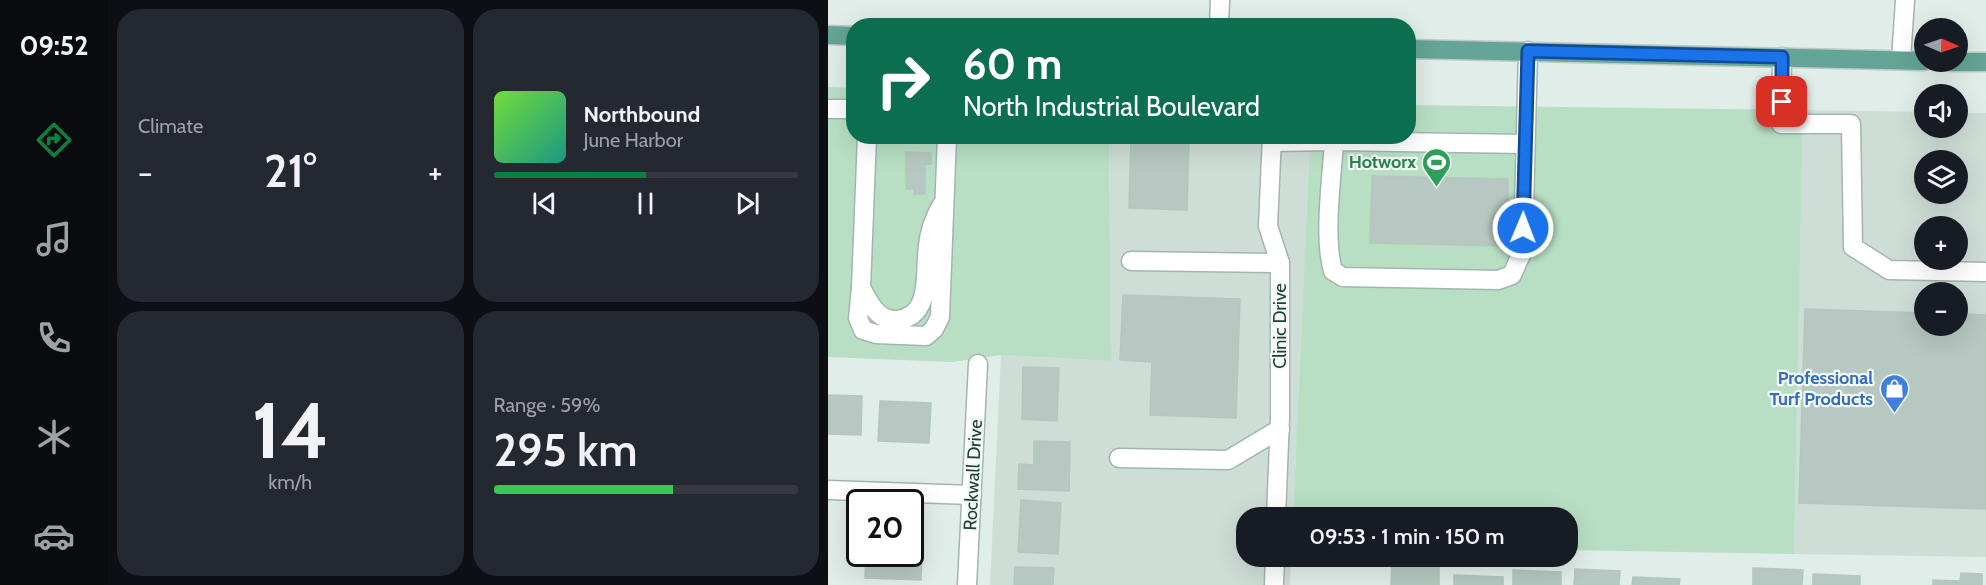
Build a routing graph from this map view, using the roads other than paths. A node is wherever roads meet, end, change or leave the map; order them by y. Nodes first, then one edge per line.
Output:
1 (1220, 0) edge
2 (1905, 0) edge
3 (1219, 18) edge
4 (828, 35) edge
5 (846, 36) edge
6 (1416, 49) edge
7 (1528, 51) junction
8 (1782, 57) junction
9 (1901, 60) junction
10 (1914, 61) edge
11 (1968, 62) edge
12 (1986, 62) edge
13 (828, 109) edge
14 (846, 110) edge
15 (1416, 142) edge
16 (867, 144) edge
17 (947, 144) edge
18 (1272, 144) edge
19 (1334, 144) edge
20 (1525, 144) junction
21 (945, 198) junction
22 (1131, 261) dead end
23 (1280, 263) junction
24 (1986, 272) edge
25 (861, 288) junction
26 (978, 364) dead end
27 (1280, 429) junction
28 (1119, 458) dead end
29 (828, 489) edge
30 (972, 495) junction
31 (1276, 507) edge
32 (1275, 567) edge
33 (967, 585) edge
34 (1274, 585) edge

1 - 3 street
2 - 9 street
4 - 5 main road
6 - 7 main road
7 - 8 main road
7 - 20 street
8 - 9 main road
8 - 24 street
9 - 10 main road
11 - 12 main road
13 - 14 street
15 - 20 street
16 - 25 street
17 - 21 street
18 - 23 street, Clinic Drive
19 - 20 street
21 - 25 street
21 - 25 street
22 - 23 street
23 - 27 street, Clinic Drive
26 - 30 street, Rockwall Drive
27 - 28 street
27 - 31 street, Clinic Drive
29 - 30 street
30 - 33 street, Rockwall Drive
32 - 34 street

